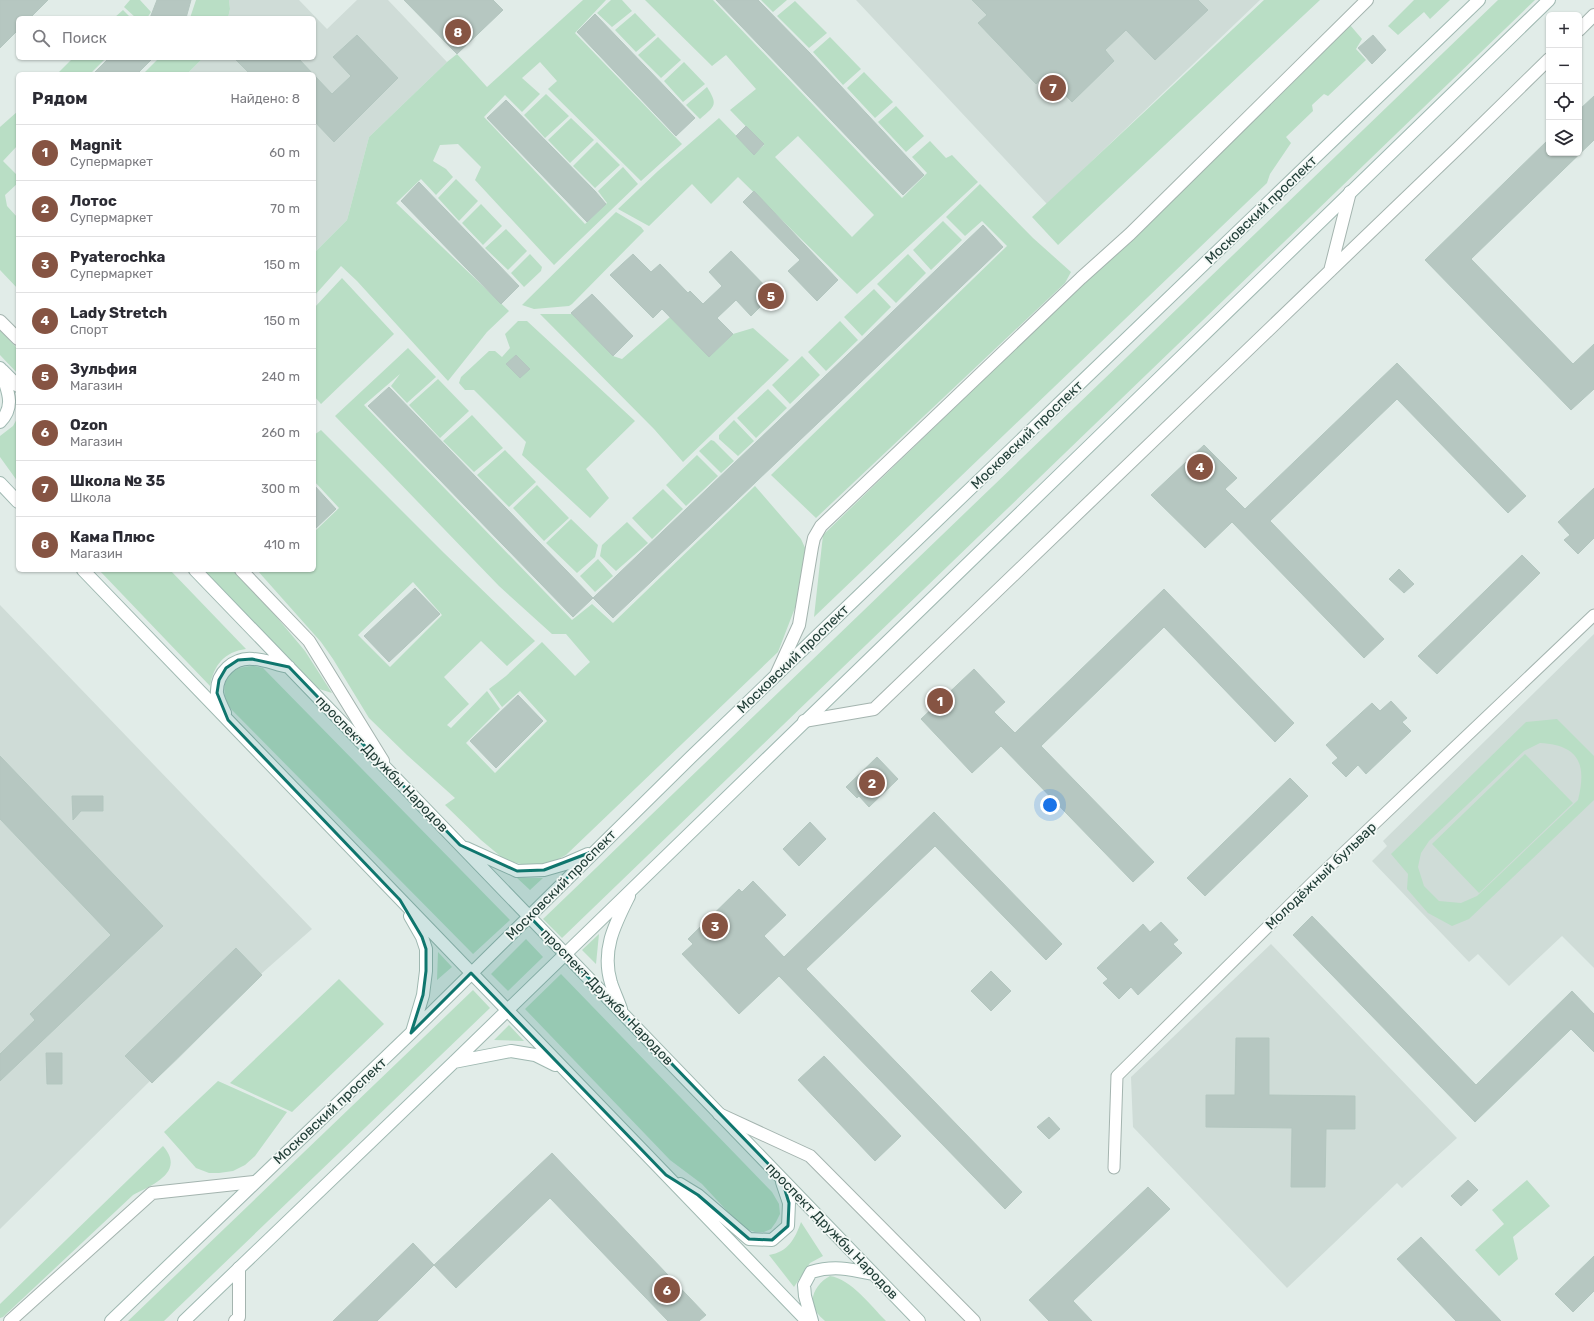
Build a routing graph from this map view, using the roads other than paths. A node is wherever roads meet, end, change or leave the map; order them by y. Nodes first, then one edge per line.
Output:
1 (1367, 0) edge
2 (1479, 0) edge
3 (1549, 0) edge
4 (1594, 15) edge
5 (1582, 27) edge
6 (1546, 62) edge
7 (1350, 192) junction
8 (1330, 271) junction
9 (0, 320) edge
10 (16, 337) edge
11 (0, 368) edge
12 (16, 384) edge
13 (0, 422) edge
14 (0, 483) edge
15 (16, 500) edge
16 (85, 572) edge
17 (197, 572) edge
18 (244, 572) edge
19 (1594, 615) edge
20 (289, 667) junction
21 (776, 676) junction
22 (228, 720) junction
23 (804, 721) junction
24 (390, 772) junction
25 (460, 845) junction
26 (594, 851) junction
27 (633, 888) junction
28 (400, 900) junction
29 (529, 916) junction
30 (565, 954) junction
31 (471, 973) junction
32 (507, 1010) junction
33 (623, 1014) junction
34 (411, 1033) junction
35 (454, 1062) junction
36 (563, 1069) junction
37 (719, 1114) junction
38 (1114, 1168) dead end
39 (666, 1175) junction
40 (781, 1177) junction
41 (254, 1182) junction
42 (239, 1268) junction
43 (873, 1274) junction
44 (10, 1321) edge
45 (111, 1321) edge
46 (184, 1321) edge
47 (235, 1321) edge
48 (806, 1321) edge
49 (812, 1321) edge
50 (919, 1321) edge
51 (974, 1321) edge

1 - 21 main road
2 - 21 main road, Московский проспект
3 - 7 main road
4 - 5 main road
6 - 8 main road
7 - 8 main road
7 - 23 main road
8 - 23 main road
9 - 10 main road
11 - 12 main road
11 - 13 main road
14 - 15 main road
16 - 22 main road
17 - 20 main road, проспект Дружбы Народов
18 - 24 main road
19 - 38 street, Молодёжный бульвар
20 - 22 main road
20 - 24 main road, проспект Дружбы Народов
21 - 26 main road, Московский проспект
22 - 28 main road
23 - 27 main road
24 - 25 main road, проспект Дружбы Народов
25 - 26 main road
25 - 29 main road, проспект Дружбы Народов
26 - 29 main road, Московский проспект
27 - 30 main road
27 - 33 main road
28 - 31 main road
28 - 34 main road
29 - 30 main road, проспект Дружбы Народов
29 - 31 main road, Московский проспект
30 - 32 main road
30 - 33 main road, проспект Дружбы Народов
31 - 32 main road
31 - 34 main road, Московский проспект
32 - 35 main road
32 - 36 main road
33 - 37 main road, проспект Дружбы Народов
34 - 41 main road, Московский проспект
35 - 36 main road
35 - 42 main road
36 - 39 main road
37 - 40 main road, проспект Дружбы Народов
37 - 51 main road
39 - 40 main road
39 - 48 main road
40 - 43 main road, проспект Дружбы Народов
41 - 44 main road
41 - 45 main road, Московский проспект
42 - 46 main road
42 - 47 main road
43 - 49 main road
43 - 50 main road, проспект Дружбы Народов

